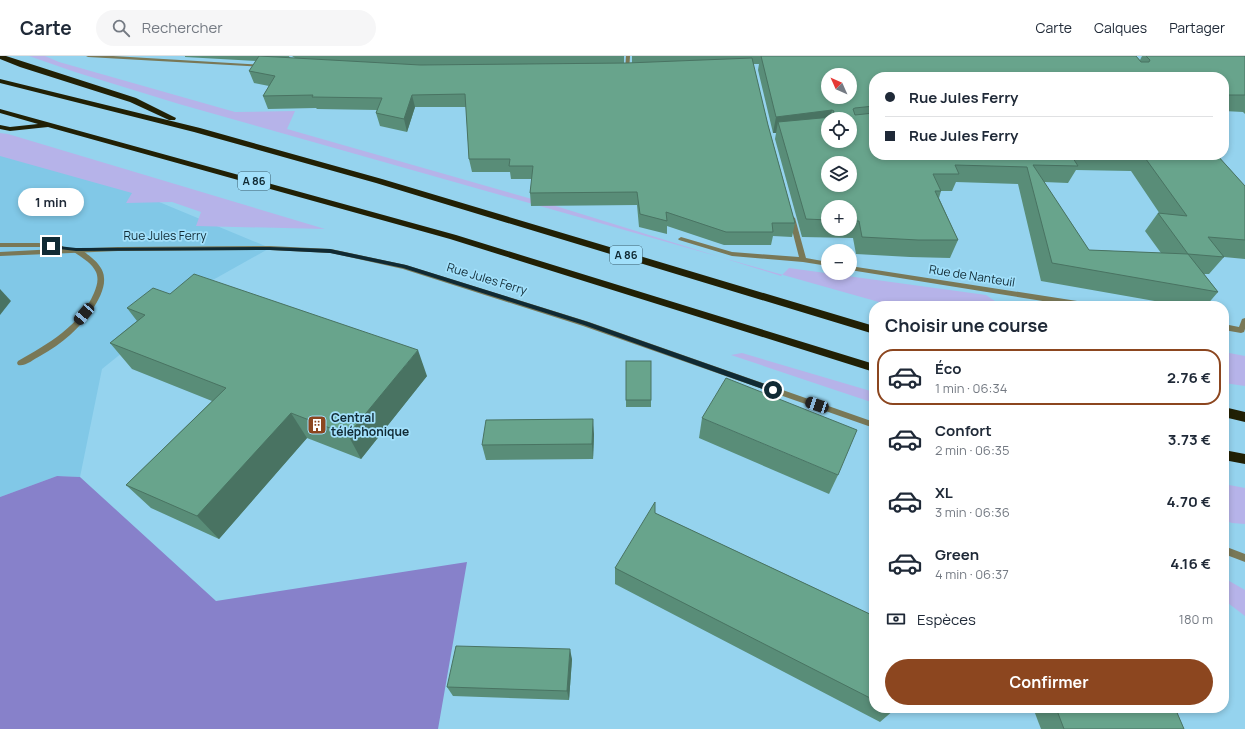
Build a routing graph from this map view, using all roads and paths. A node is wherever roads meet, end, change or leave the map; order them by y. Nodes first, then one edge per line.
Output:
1 (0, 56) edge
2 (88, 56) edge
3 (628, 56) edge
4 (269, 66) edge
5 (619, 73) edge
6 (627, 73) junction
7 (635, 73) edge
8 (0, 81) edge
9 (0, 111) edge
10 (54, 126) junction
11 (0, 127) edge
12 (197, 130) junction
13 (791, 215) edge
14 (681, 239) dead end
15 (0, 245) edge
16 (76, 250) junction
17 (0, 254) edge
18 (803, 260) junction
19 (821, 263) edge
20 (857, 269) edge
21 (1058, 301) edge
22 (1245, 321) edge
23 (869, 328) edge
24 (1229, 328) edge
25 (21, 363) dead end
26 (869, 366) edge
27 (1229, 413) edge
28 (1245, 417) edge
29 (869, 423) edge
30 (1229, 456) edge
31 (1245, 459) edge
32 (1229, 552) edge
33 (1245, 558) edge

1 - 12 highway
2 - 4 street
3 - 6 street
5 - 6 street
6 - 7 street
8 - 12 highway, A 86
9 - 10 highway, A 86
10 - 11 highway
10 - 26 highway, A 86
12 - 23 highway, A 86
13 - 18 street
14 - 18 street
15 - 16 street, Rue Jules Ferry
16 - 17 street, Rue Jules Ferry
16 - 25 street
16 - 29 street, Rue Jules Ferry
18 - 19 street
20 - 21 street, Rue de Nanteuil
22 - 24 street
27 - 28 highway
30 - 31 highway
32 - 33 street

